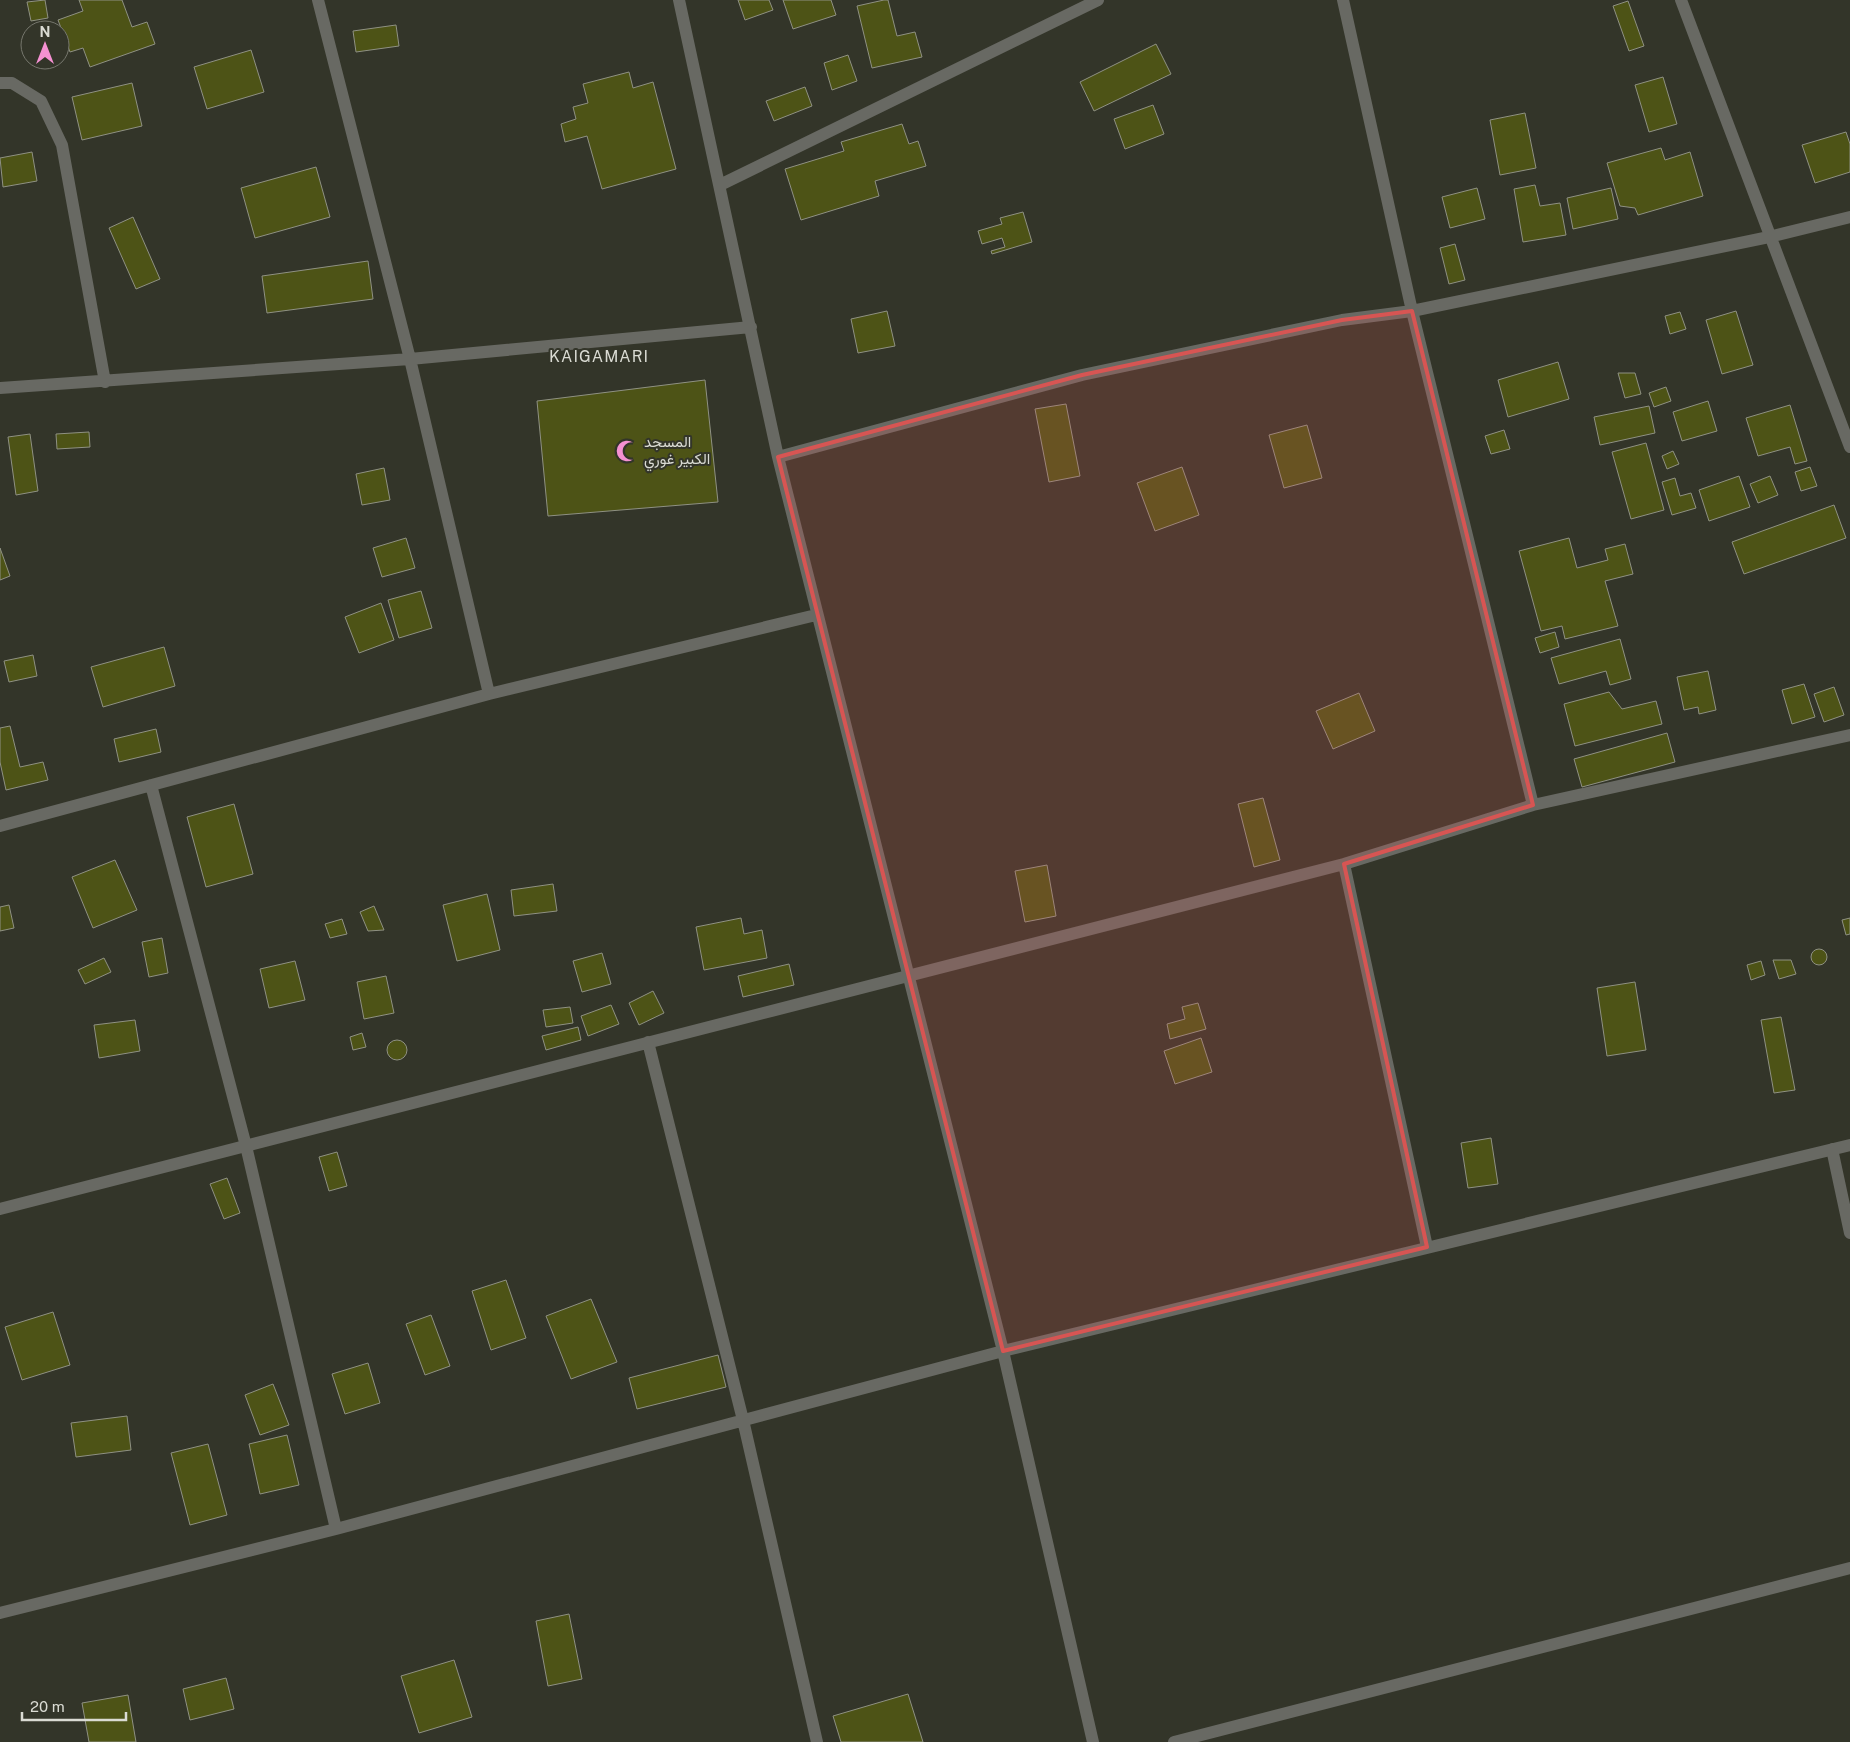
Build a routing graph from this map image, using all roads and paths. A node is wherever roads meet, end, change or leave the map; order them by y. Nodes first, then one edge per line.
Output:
1 (318, 0) edge
2 (680, 0) edge
3 (1098, 0) edge
4 (1343, 0) edge
5 (1680, 0) edge
6 (0, 83) edge
7 (720, 185) junction
8 (1850, 217) edge
9 (1769, 236) junction
10 (1412, 310) junction
11 (751, 327) junction
12 (410, 359) junction
13 (105, 382) junction
14 (0, 388) edge
15 (1850, 447) edge
16 (778, 458) junction
17 (816, 615) junction
18 (489, 694) junction
19 (1850, 735) edge
20 (151, 785) junction
21 (1533, 805) junction
22 (0, 826) edge
23 (1344, 864) junction
24 (908, 976) junction
25 (648, 1042) junction
26 (1850, 1145) edge
27 (246, 1146) junction
28 (1832, 1149) junction
29 (0, 1209) edge
30 (1850, 1234) edge
31 (1427, 1247) junction
32 (1003, 1351) junction
33 (743, 1420) junction
34 (336, 1529) junction
35 (1850, 1568) edge
36 (0, 1613) edge
37 (818, 1742) edge
38 (1093, 1742) edge
39 (1174, 1742) edge

1 - 12 street
2 - 7 street
3 - 7 street
4 - 10 street
5 - 9 street
6 - 13 street
7 - 11 street
8 - 9 street
9 - 10 street
9 - 15 street
10 - 16 street
10 - 21 street
11 - 12 street
11 - 16 street
12 - 13 street
12 - 18 street
13 - 14 street
16 - 17 street
17 - 18 street
17 - 24 street
18 - 20 street
19 - 21 street
20 - 22 street
20 - 27 street
21 - 23 street
23 - 24 street
23 - 31 street
24 - 25 street
24 - 32 street
25 - 27 street
25 - 33 street
26 - 28 street
27 - 29 street
27 - 34 street
28 - 30 street
28 - 31 street
31 - 32 street
32 - 33 street
32 - 38 street
33 - 34 street
33 - 37 street
34 - 36 street
35 - 39 street

